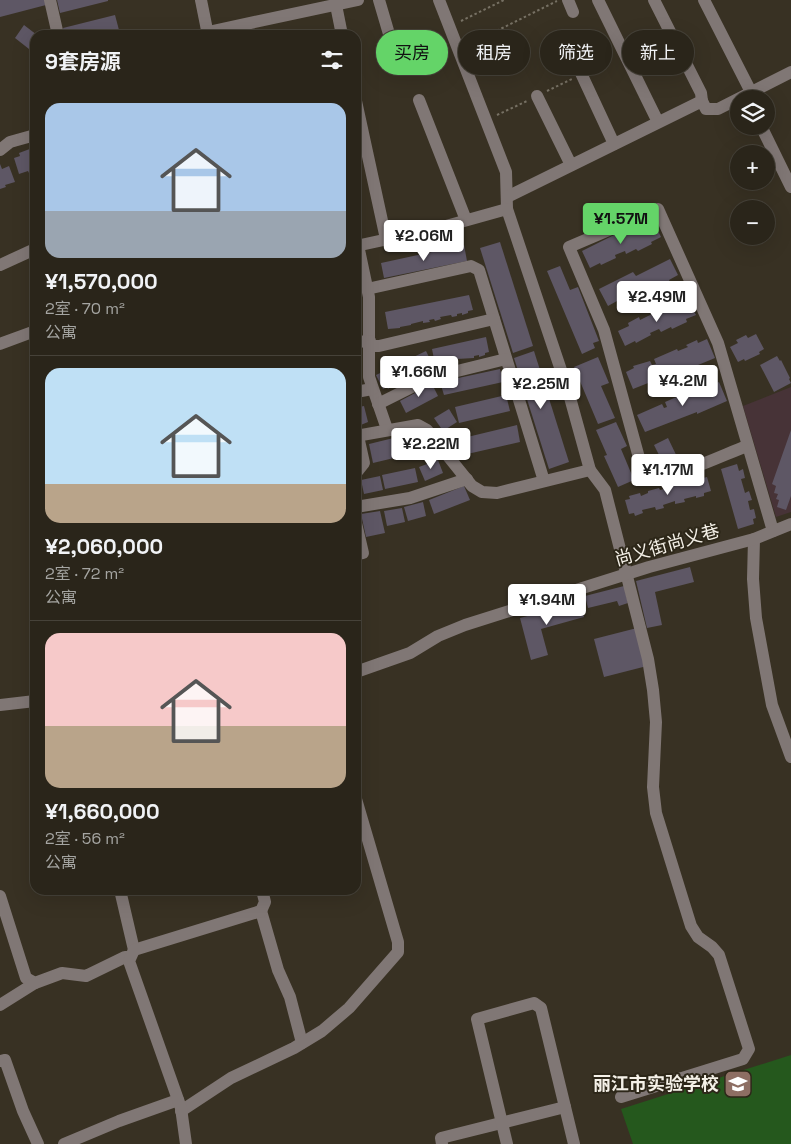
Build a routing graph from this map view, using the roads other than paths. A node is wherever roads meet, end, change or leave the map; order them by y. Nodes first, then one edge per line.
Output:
1 (50, 0) edge
2 (201, 0) edge
3 (358, 0) edge
4 (379, 0) edge
5 (439, 0) edge
6 (568, 0) edge
7 (598, 0) edge
8 (654, 0) edge
9 (704, 0) edge
10 (336, 5) junction
11 (297, 6) edge
12 (574, 12) dead end
13 (57, 30) edge
14 (207, 30) edge
15 (221, 30) edge
16 (341, 30) edge
17 (388, 30) edge
18 (582, 75) edge
19 (790, 76) edge
20 (746, 90) edge
21 (759, 90) edge
22 (537, 96) dead end
23 (419, 100) dead end
24 (702, 101) junction
25 (730, 103) edge
26 (658, 122) junction
27 (361, 124) edge
28 (765, 135) edge
29 (30, 136) edge
30 (614, 144) junction
31 (0, 150) edge
32 (571, 165) junction
33 (791, 187) edge
34 (507, 203) junction
35 (466, 220) junction
36 (386, 239) junction
37 (361, 244) edge
38 (30, 251) edge
39 (361, 263) edge
40 (0, 265) edge
41 (367, 289) junction
42 (494, 319) junction
43 (30, 333) edge
44 (361, 343) edge
45 (0, 344) edge
46 (370, 344) junction
47 (506, 359) junction
48 (372, 389) junction
49 (361, 391) edge
50 (378, 404) junction
51 (387, 429) junction
52 (361, 435) edge
53 (747, 446) junction
54 (361, 451) edge
55 (361, 467) edge
56 (590, 470) junction
57 (466, 478) junction
58 (544, 481) junction
59 (361, 506) edge
60 (791, 524) edge
61 (773, 531) junction
62 (754, 539) junction
63 (628, 574) junction
64 (361, 670) edge
65 (30, 702) edge
66 (0, 705) edge
67 (791, 757) edge
68 (361, 817) edge
69 (121, 895) edge
70 (263, 895) edge
71 (0, 896) edge
72 (261, 911) junction
73 (132, 954) junction
74 (35, 983) junction
75 (0, 1005) edge
76 (302, 1043) junction
77 (0, 1062) edge
78 (621, 1097) dead end
79 (180, 1106) junction
80 (565, 1107) junction
81 (502, 1123) junction
82 (38, 1144) edge
83 (64, 1144) edge
84 (186, 1144) edge
85 (442, 1144) edge
86 (507, 1144) edge
87 (574, 1144) edge

1 - 13 street
2 - 14 street
3 - 10 street
4 - 17 street
5 - 34 street
6 - 12 street
7 - 26 street
8 - 24 street
9 - 20 street
10 - 11 street
10 - 16 street
11 - 15 street
18 - 30 street
19 - 21 street
22 - 32 street
23 - 35 street
24 - 25 street
24 - 26 street
26 - 30 street
27 - 36 street
28 - 33 street
29 - 31 street
30 - 32 street
32 - 34 street
34 - 35 street
34 - 56 street
35 - 36 street
36 - 37 street
38 - 40 street
39 - 41 street
41 - 42 street
41 - 46 street
42 - 46 street
42 - 47 street
43 - 45 street
44 - 46 street
46 - 48 street
47 - 50 street
47 - 58 street
48 - 49 street
48 - 50 street
50 - 51 street
51 - 52 street
51 - 57 street
53 - 53 street
53 - 61 street
54 - 55 street
56 - 58 street
56 - 63 street
57 - 58 street
57 - 59 street
60 - 61 street, 尚义街尚义巷
61 - 62 street, 尚义街尚义巷
62 - 63 street, 尚义街尚义巷
62 - 67 street
63 - 64 street, 尚义街尚义巷
63 - 78 street
65 - 66 street
68 - 76 street
69 - 73 street
70 - 72 street
71 - 74 street
72 - 73 street
72 - 76 street
73 - 74 street
73 - 79 street
74 - 75 street
76 - 79 street
77 - 82 street
79 - 83 street
79 - 84 street
80 - 81 street
80 - 81 street
80 - 87 street
81 - 85 street
81 - 86 street

